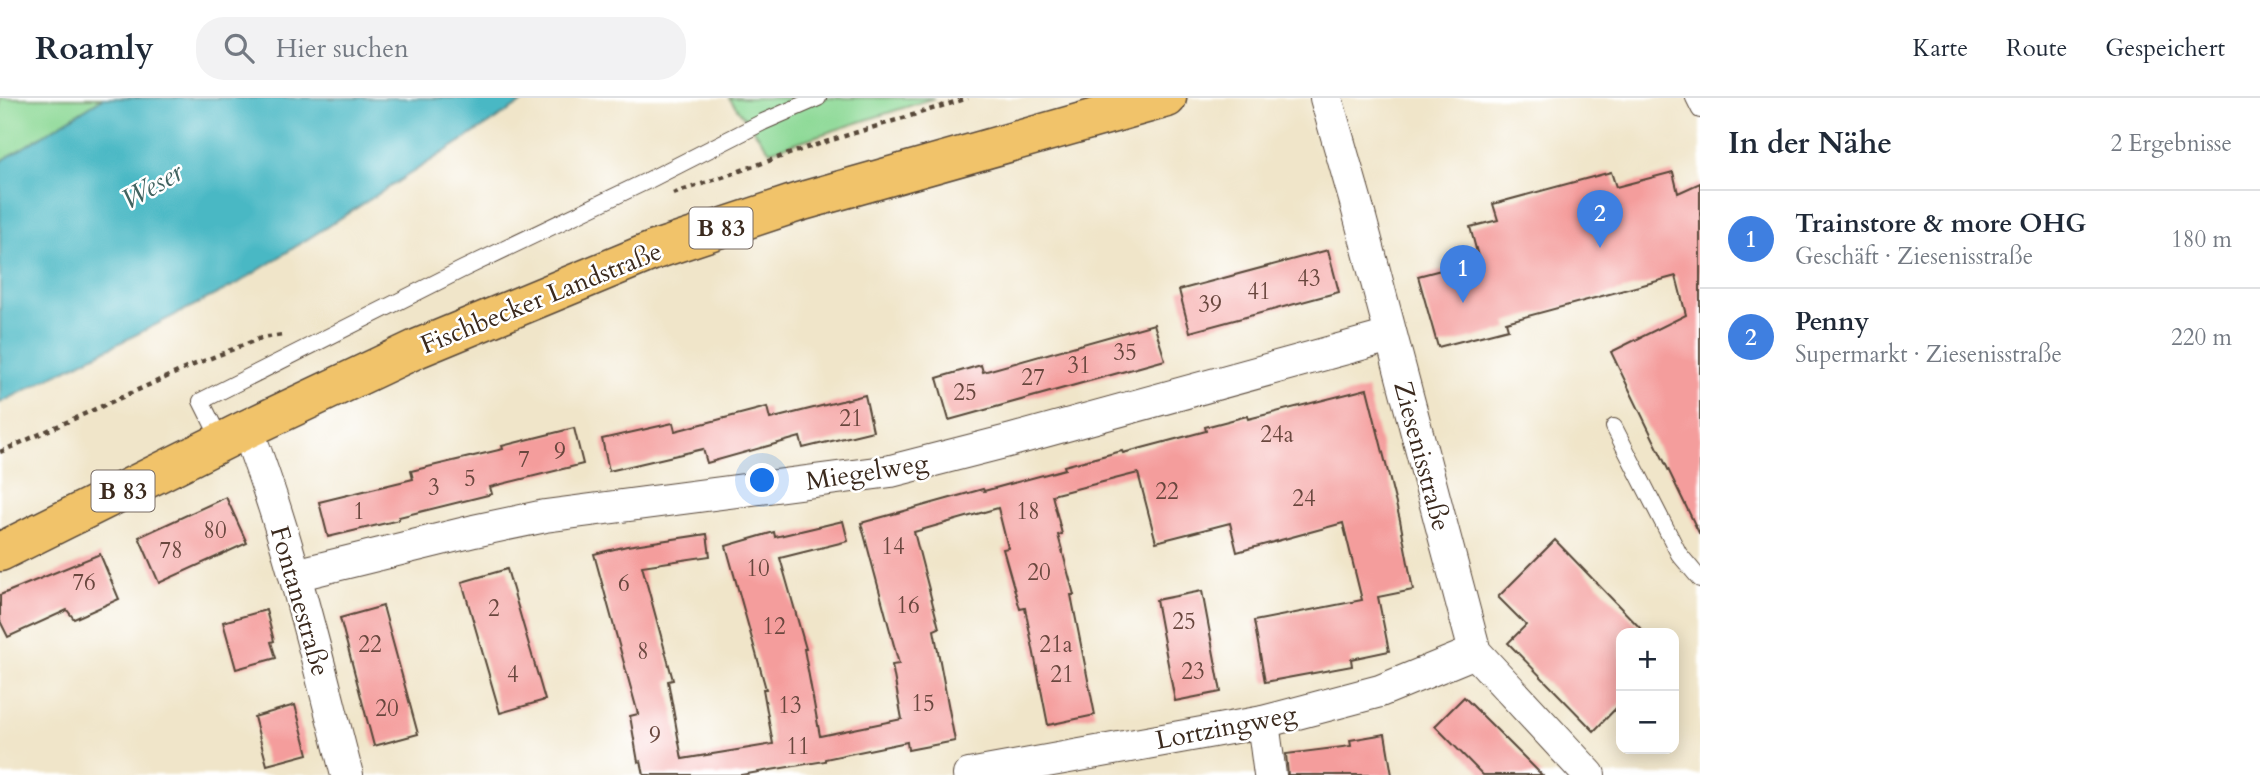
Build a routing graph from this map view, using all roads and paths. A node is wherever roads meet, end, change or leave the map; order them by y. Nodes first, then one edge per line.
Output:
1 (818, 98) edge
2 (1167, 98) edge
3 (1326, 98) edge
4 (1694, 98) edge
5 (1700, 110) edge
6 (288, 334) dead end
7 (1390, 336) junction
8 (1614, 427) dead end
9 (234, 436) junction
10 (0, 452) edge
11 (0, 552) edge
12 (295, 575) junction
13 (1700, 579) edge
14 (1475, 652) junction
15 (1263, 722) junction
16 (347, 775) edge
17 (969, 775) edge
18 (1270, 775) edge
19 (1590, 775) edge

1 - 9 lane
2 - 9 main road, Fischbecker Landstraße / B 83
3 - 7 street, Ziesenisstraße
4 - 5 lane
6 - 10 path
7 - 12 street, Miegelweg
7 - 14 street, Ziesenisstraße
8 - 13 lane
9 - 11 main road, B 83
9 - 12 street, Fontanestraße
12 - 16 street, Fontanestraße
14 - 15 street, Lortzingweg
14 - 19 street, Ziesenisstraße
15 - 17 street, Lortzingweg
15 - 18 street

